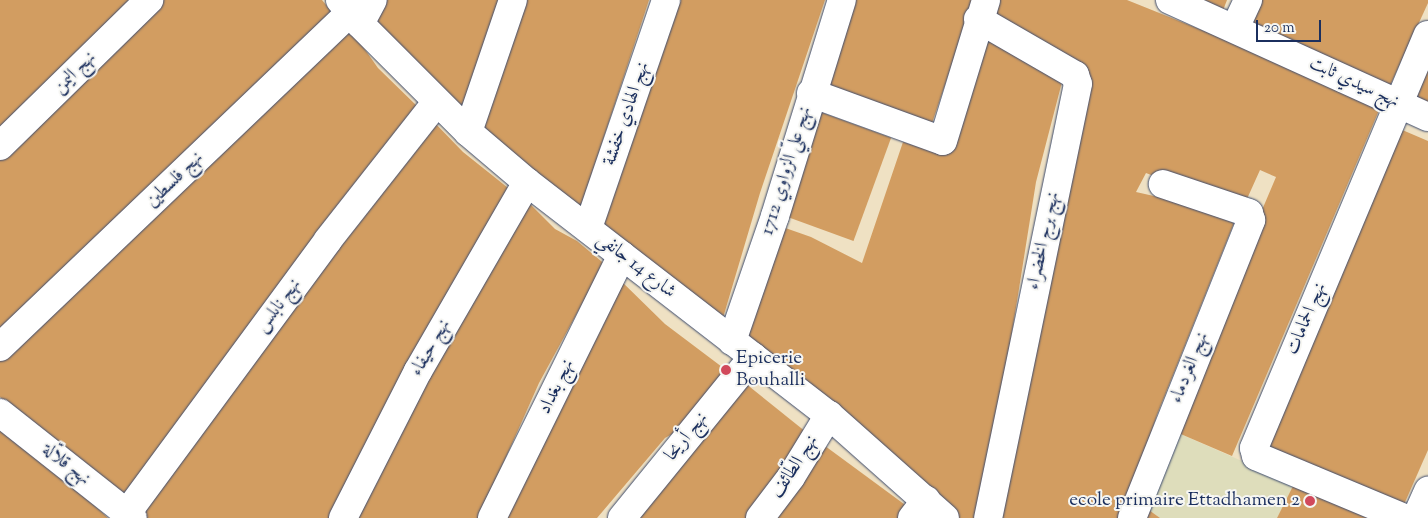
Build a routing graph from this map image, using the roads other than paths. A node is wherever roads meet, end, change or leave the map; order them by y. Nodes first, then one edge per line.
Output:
1 (149, 0) edge
2 (513, 0) edge
3 (666, 0) edge
4 (842, 0) edge
5 (1170, 0) edge
6 (1248, 0) edge
7 (356, 9) edge
8 (982, 10) edge
9 (1235, 28) junction
10 (1428, 35) edge
11 (811, 94) junction
12 (436, 103) junction
13 (1397, 104) junction
14 (1428, 117) edge
15 (468, 132) junction
16 (0, 146) edge
17 (527, 182) junction
18 (1163, 184) dead end
19 (588, 228) junction
20 (622, 255) junction
21 (0, 347) edge
22 (742, 349) junction
23 (0, 413) edge
24 (829, 415) junction
25 (1428, 491) edge
26 (933, 514) edge
27 (130, 516) edge
28 (343, 518) edge
29 (492, 518) edge
30 (622, 518) edge
31 (760, 518) edge
32 (988, 518) edge
33 (1132, 518) edge
34 (1404, 518) edge
35 (1416, 518) edge

1 - 16 street, نهج اليمن
2 - 15 street
3 - 19 street, نهج الهادي خفشة
4 - 11 street, نهج عليّ الزواوي 1712
5 - 9 street, نهج سيدي ثابت
6 - 9 street
7 - 12 street, شارع 14 جانفي
7 - 21 street, نهج فلسطين
8 - 11 street
8 - 32 street, نهج برج الخضراء
9 - 13 street, نهج سيدي ثابت
10 - 13 street, نهج الحمامات
11 - 22 street, نهج عليّ الزواوي 1712
12 - 15 street, شارع 14 جانفي
12 - 27 street, نهج نابلس
13 - 14 street, نهج سيدي ثابت
13 - 34 street, نهج الحمامات
15 - 17 street, شارع 14 جانفي
17 - 19 street, شارع 14 جانفي
17 - 28 street, نهج حيفاء
18 - 33 street, نهج الغردماء
19 - 20 street, شارع 14 جانفي
20 - 22 street, شارع 14 جانفي
20 - 29 street, نهج بغداد
22 - 24 street, شارع 14 جانفي
22 - 30 street, نهج أريحا
23 - 27 street, نهج قلاّلة
24 - 26 street, شارع 14 جانفي
24 - 31 street, نهج الطّائف
25 - 35 street

